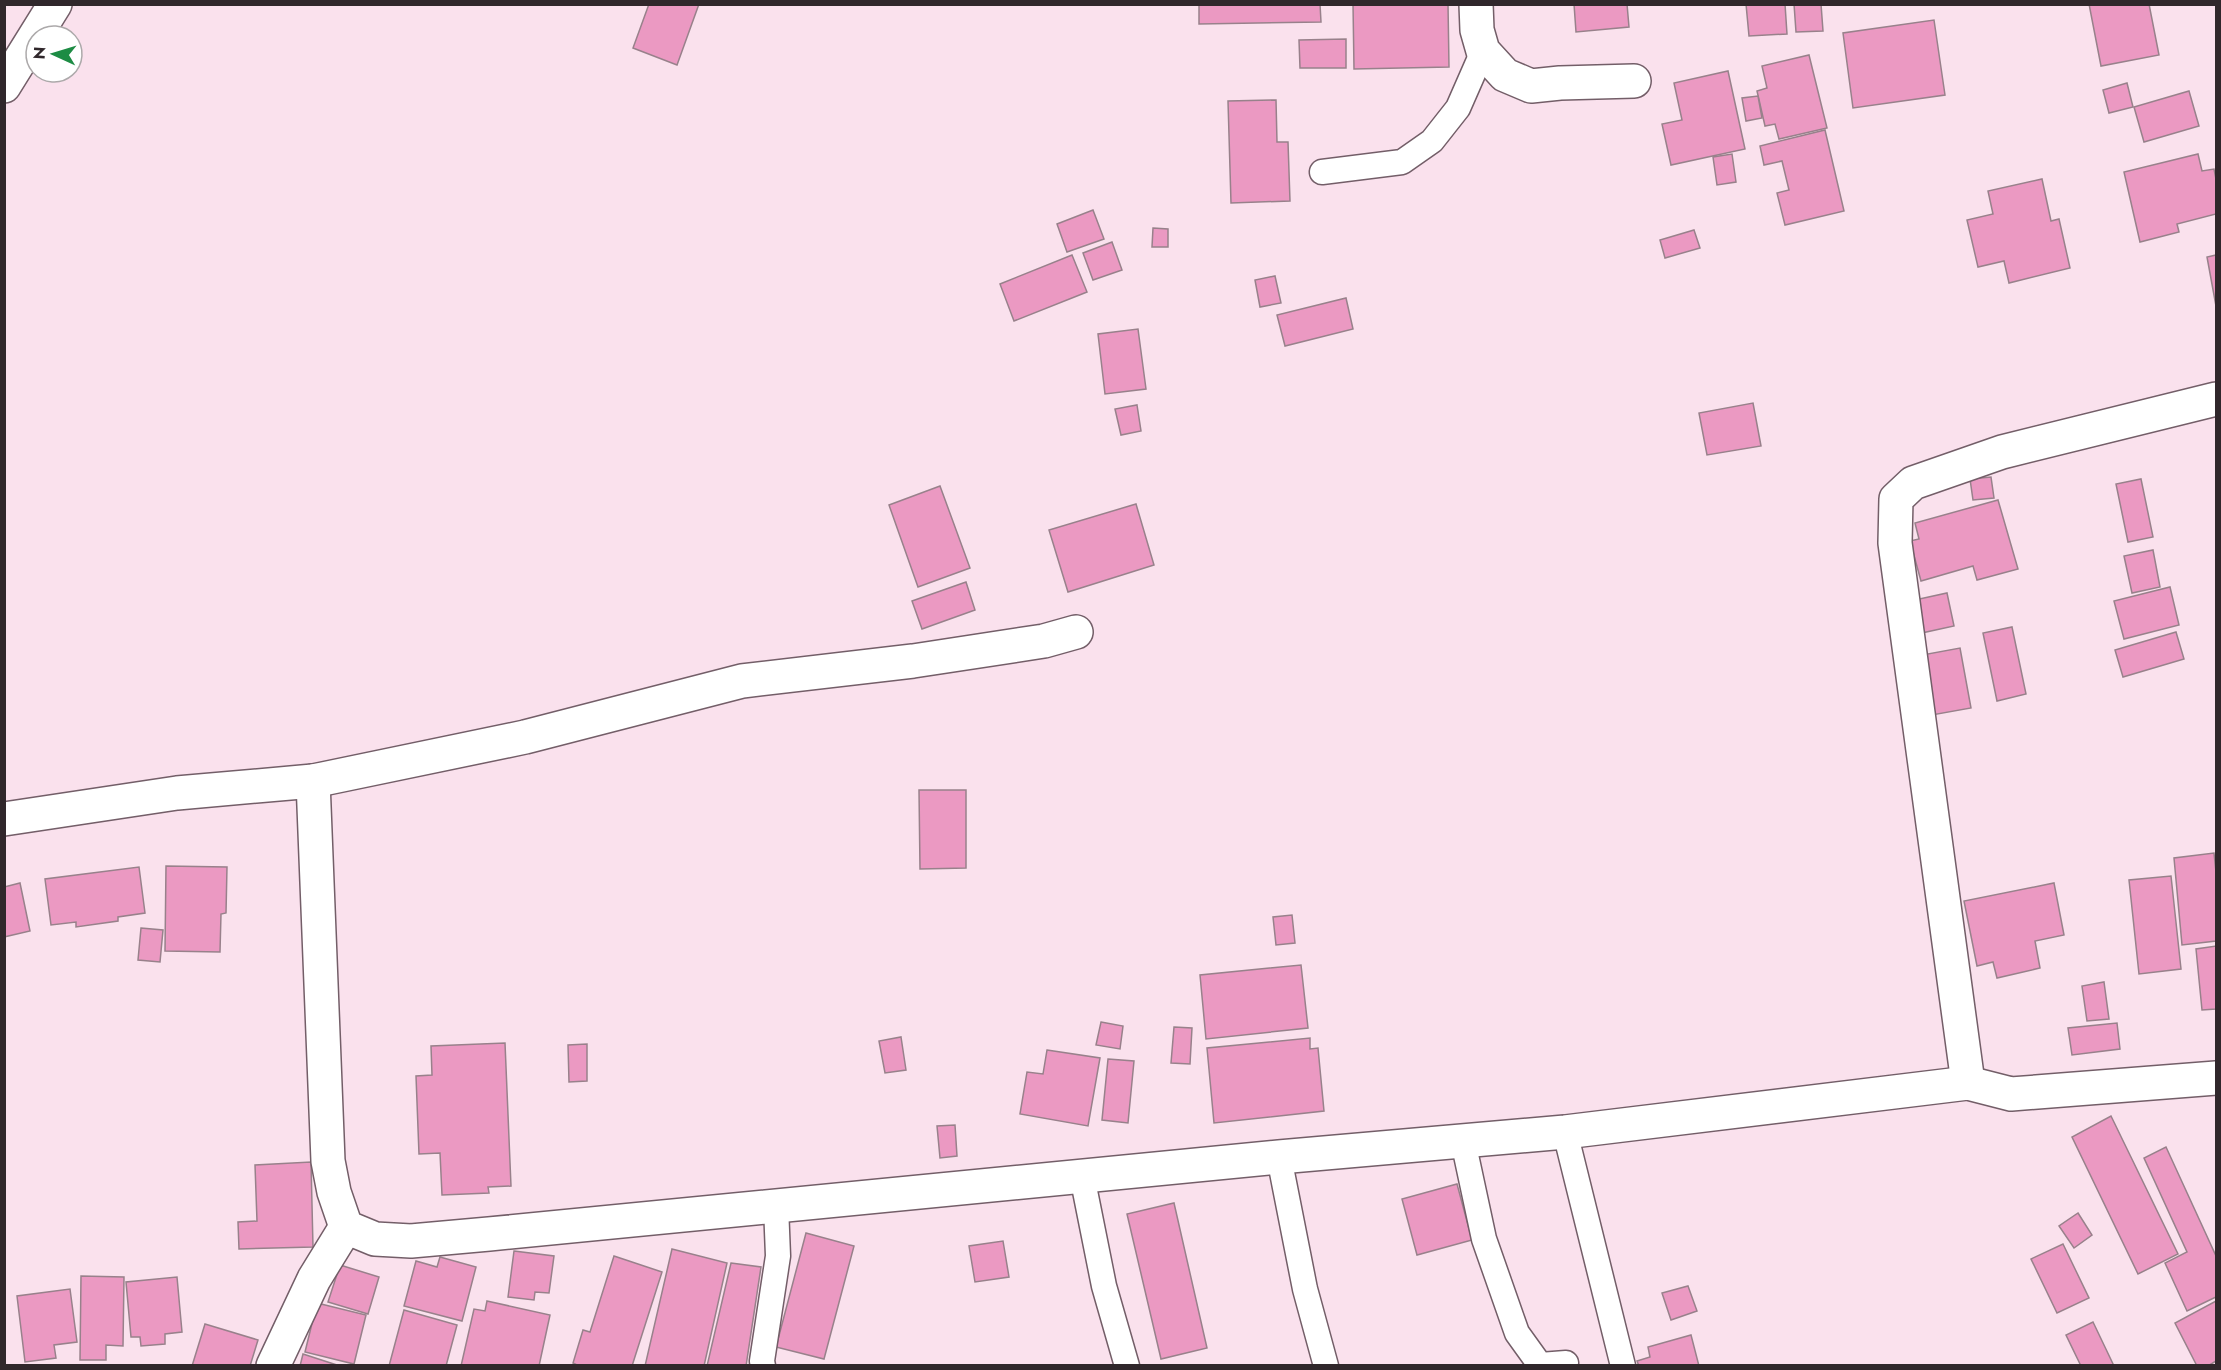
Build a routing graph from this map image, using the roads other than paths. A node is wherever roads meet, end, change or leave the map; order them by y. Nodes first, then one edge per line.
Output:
1 (55, 4) edge
2 (1476, 4) edge
3 (1483, 51) junction
4 (1634, 81) dead end
5 (4, 86) edge
6 (1322, 172) dead end
7 (2217, 399) edge
8 (1076, 632) dead end
9 (313, 781) junction
10 (4, 819) edge
11 (2217, 1078) edge
12 (1968, 1083) junction
13 (1565, 1132) junction
14 (1463, 1141) junction
15 (1279, 1157) junction
16 (1082, 1176) junction
17 (776, 1206) junction
18 (346, 1227) junction
19 (1566, 1363) dead end
20 (273, 1365) edge
21 (763, 1365) edge
22 (1127, 1365) edge
23 (1326, 1365) edge
24 (1623, 1365) edge

1 - 5 street
2 - 3 street
3 - 4 street
3 - 6 lane
7 - 12 street
8 - 9 street
9 - 10 street
9 - 18 street
11 - 12 street
12 - 13 street
13 - 14 street
13 - 24 lane
14 - 15 street
14 - 19 lane
15 - 16 street
15 - 23 lane
16 - 17 street
16 - 22 lane
17 - 18 street
17 - 21 lane
18 - 20 street

